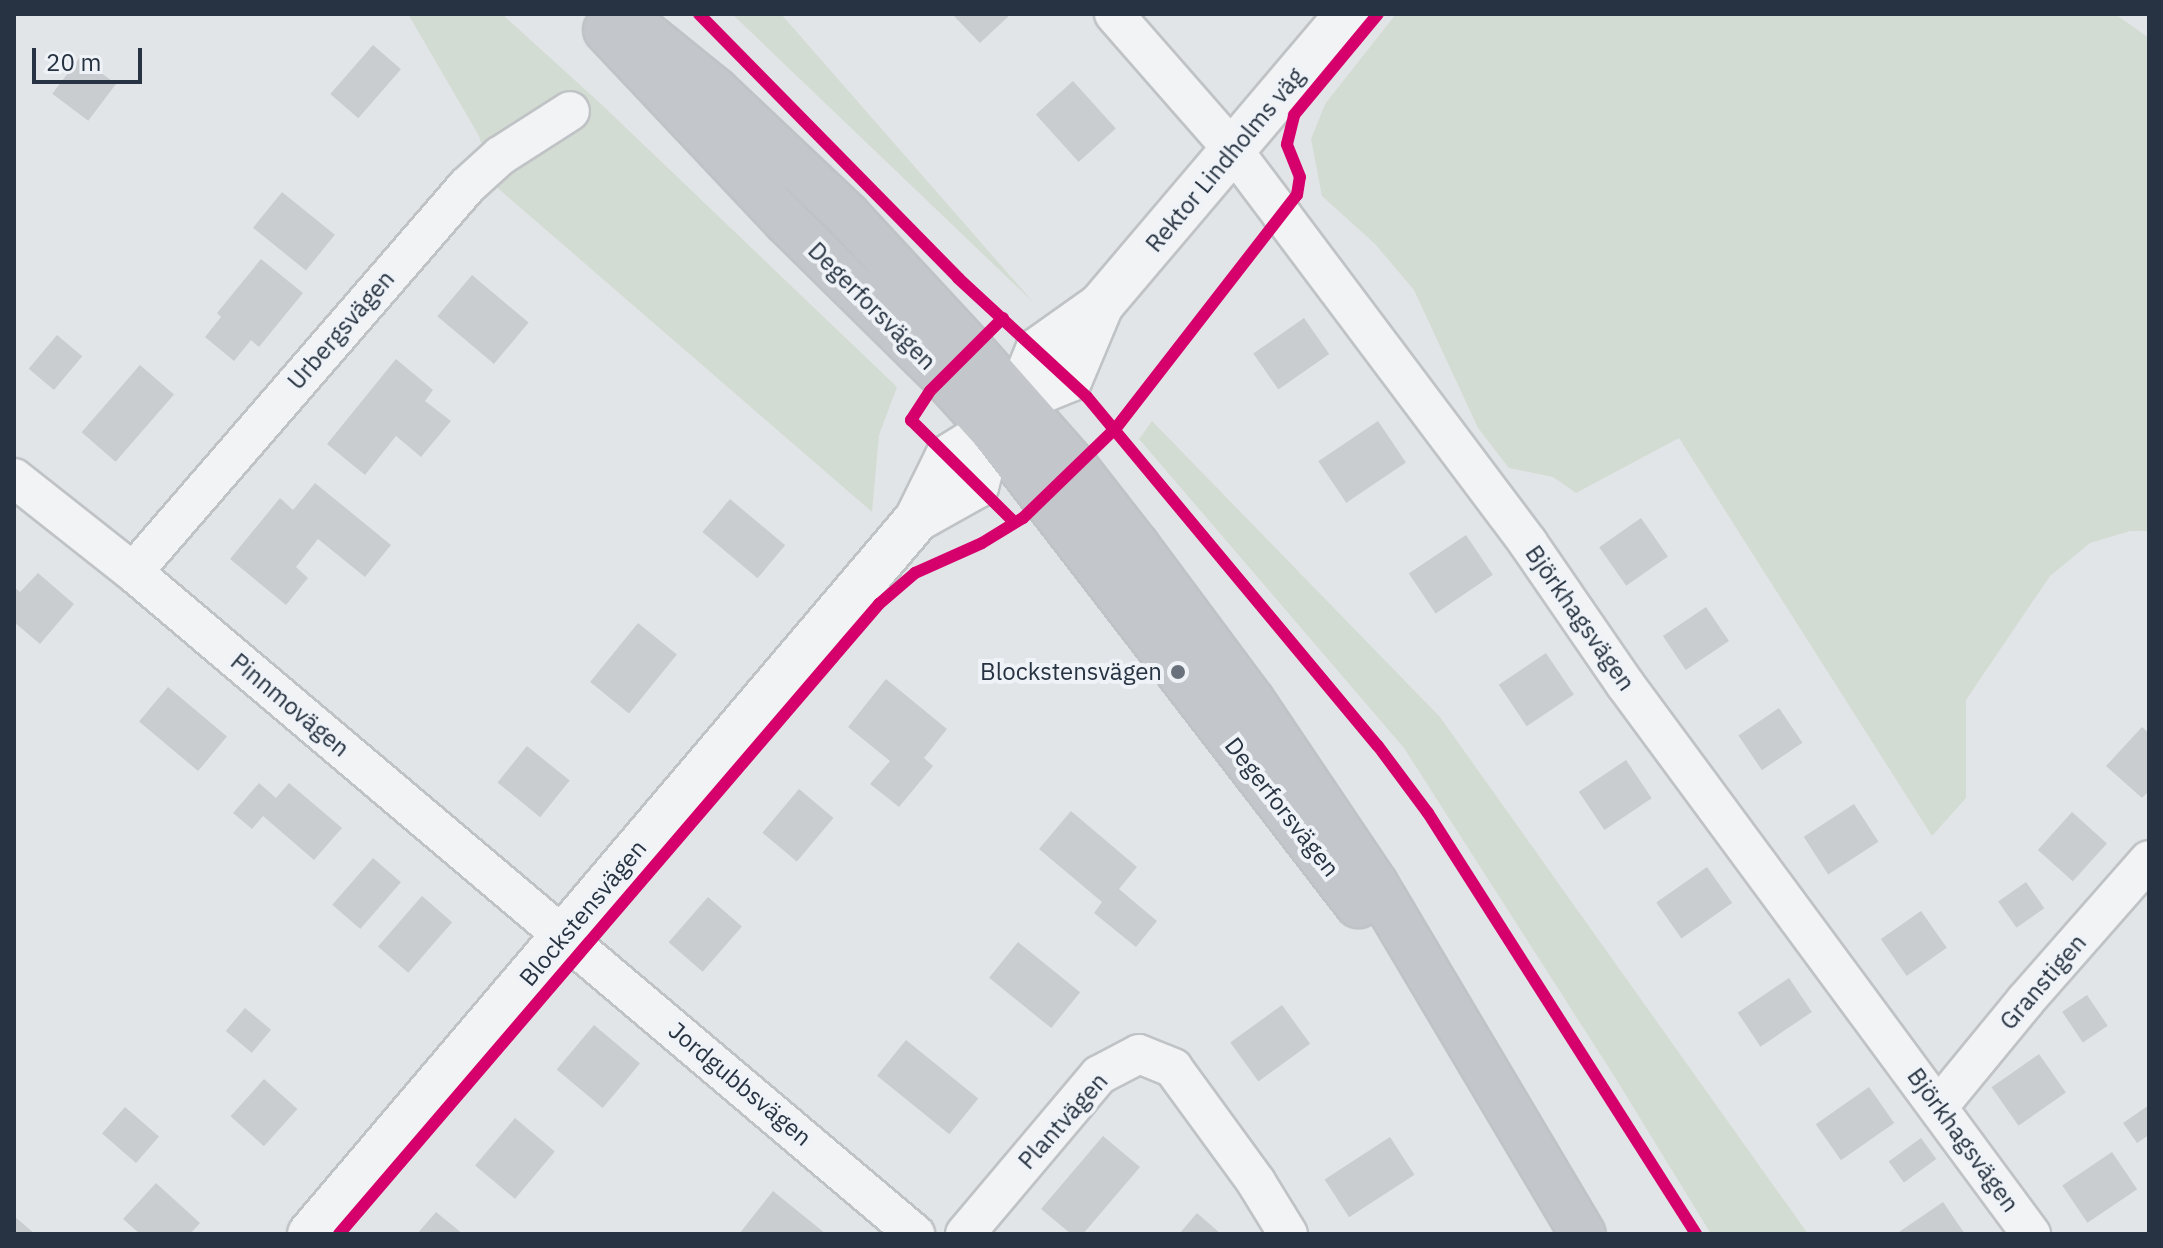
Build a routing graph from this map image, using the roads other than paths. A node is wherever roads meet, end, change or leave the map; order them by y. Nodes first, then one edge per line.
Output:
1 (591, 14) edge
2 (621, 14) edge
3 (1114, 14) edge
4 (1348, 14) edge
5 (570, 111) dead end
6 (1233, 150) junction
7 (1004, 416) junction
8 (14, 478) edge
9 (133, 572) junction
10 (2149, 860) edge
11 (564, 935) junction
12 (1939, 1106) junction
13 (310, 1234) edge
14 (915, 1234) edge
15 (965, 1234) edge
16 (1288, 1234) edge
17 (1583, 1234) edge
18 (2031, 1234) edge

1 - 7 main road, Degerforsvägen
2 - 7 main road, Degerforsvägen
3 - 6 street, Björkhagsvägen
4 - 6 street, Rektor Lindholms väg
5 - 9 street, Urbergsvägen
6 - 7 street, Rektor Lindholms väg
6 - 12 street, Björkhagsvägen
7 - 11 street, Blockstensvägen
7 - 17 main road, Degerforsvägen
8 - 9 street, Pinnmovägen
9 - 11 street, Pinnmovägen
10 - 12 street, Granstigen
11 - 13 street, Blockstensvägen
11 - 14 street, Jordgubbsvägen
12 - 18 street, Björkhagsvägen
15 - 16 street, Plantvägen

